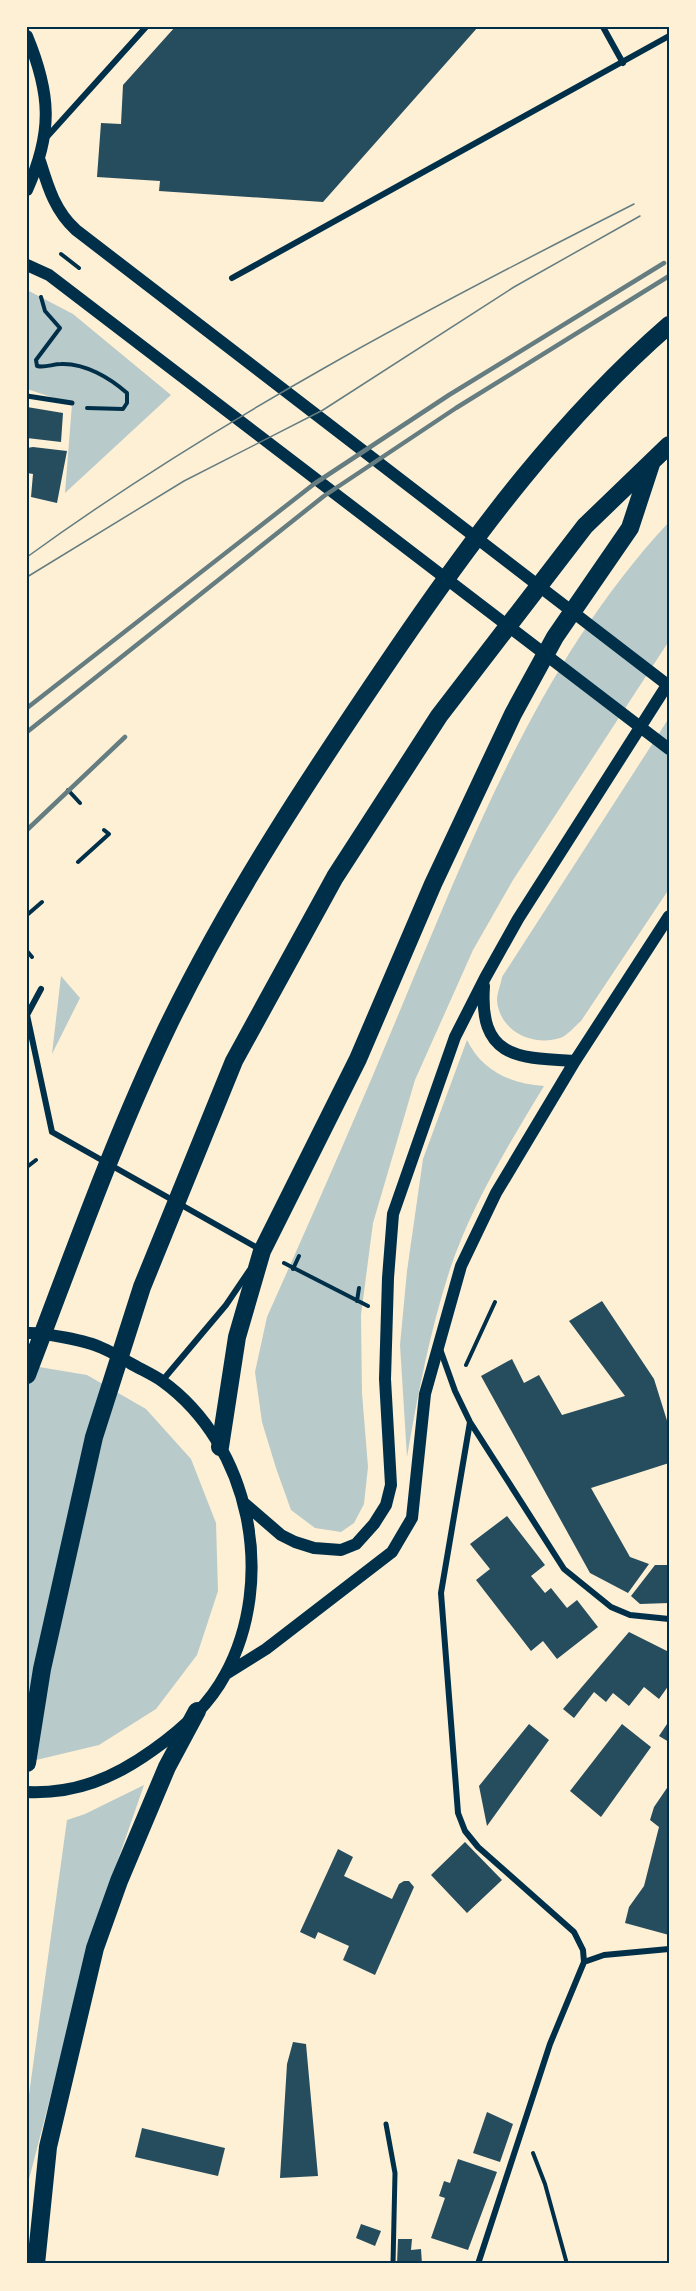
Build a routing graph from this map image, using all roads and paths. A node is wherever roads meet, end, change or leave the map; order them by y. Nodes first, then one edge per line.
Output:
1 (146, 27) edge
2 (603, 27) edge
3 (27, 36) edge
4 (669, 36) edge
5 (623, 63) junction
6 (43, 141) junction
7 (40, 161) junction
8 (27, 190) edge
9 (76, 230) junction
10 (27, 265) edge
11 (49, 275) junction
12 (232, 278) dead end
13 (40, 292) dead end
14 (669, 325) edge
15 (27, 396) edge
16 (72, 403) joint
17 (669, 445) edge
18 (651, 462) junction
19 (669, 684) edge
20 (669, 749) edge
21 (68, 790) dead end
22 (80, 803) dead end
23 (104, 830) dead end
24 (78, 862) dead end
25 (42, 902) dead end
26 (27, 915) edge
27 (669, 916) edge
28 (27, 951) edge
29 (32, 957) dead end
30 (485, 978) junction
31 (41, 989) dead end
32 (27, 1015) edge
33 (575, 1061) junction
34 (36, 1160) dead end
35 (27, 1167) edge
36 (262, 1251) junction
37 (299, 1256) dead end
38 (293, 1269) junction
39 (360, 1288) dead end
40 (357, 1301) junction
41 (495, 1302) dead end
42 (387, 1316) junction
43 (27, 1333) edge
44 (438, 1342) junction
45 (27, 1375) edge
46 (162, 1381) junction
47 (455, 1391) junction
48 (470, 1422) junction
49 (220, 1447) junction
50 (244, 1503) junction
51 (669, 1619) edge
52 (226, 1674) junction
53 (197, 1711) junction
54 (27, 1763) edge
55 (27, 1792) edge
56 (669, 1949) edge
57 (584, 1962) junction
58 (386, 2124) dead end
59 (524, 2131) junction
60 (36, 2264) edge
61 (393, 2264) edge
62 (478, 2264) edge
63 (567, 2264) edge

1 - 6 street
2 - 5 street
3 - 6 main road
4 - 5 street
5 - 12 street
6 - 7 main road
7 - 8 main road
7 - 9 main road
9 - 11 path
9 - 19 main road
10 - 11 main road
11 - 20 main road
13 - 16 path
14 - 45 highway
15 - 16 street
17 - 18 highway
18 - 36 highway
18 - 54 highway
19 - 30 main road
21 - 22 path
23 - 24 path
25 - 26 path
27 - 33 main road
28 - 29 path
30 - 33 main road
30 - 42 main road
31 - 32 street
32 - 36 street
33 - 44 main road
34 - 35 path
36 - 38 path
36 - 46 street
36 - 49 highway
37 - 38 path
38 - 40 path
39 - 40 path
40 - 42 path
41 - 47 path
42 - 50 main road
43 - 46 main road
44 - 47 street
44 - 52 main road
46 - 49 main road
47 - 48 street
48 - 51 street
48 - 57 street
49 - 50 main road
50 - 52 main road
52 - 53 main road
53 - 55 main road
53 - 60 highway
56 - 57 street
57 - 59 street
58 - 61 street
59 - 62 street
59 - 63 path

